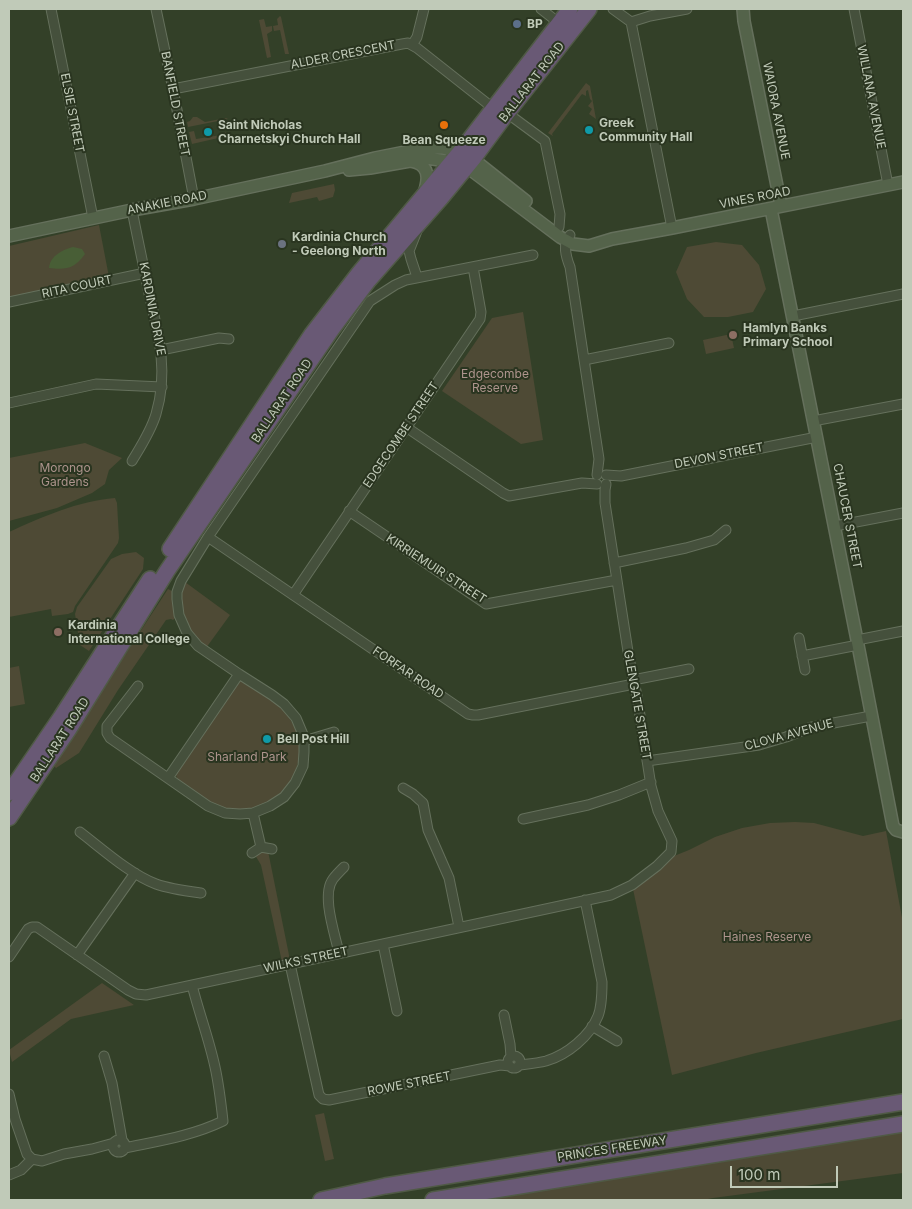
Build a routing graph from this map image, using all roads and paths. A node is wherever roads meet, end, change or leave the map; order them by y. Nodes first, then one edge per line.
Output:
1 (51, 9) edge
2 (156, 9) edge
3 (424, 9) edge
4 (541, 9) edge
5 (570, 9) edge
6 (589, 9) edge
7 (613, 9) edge
8 (687, 9) edge
9 (854, 9) edge
10 (742, 13) edge
11 (631, 22) junction
12 (559, 23) junction
13 (412, 45) junction
14 (173, 89) junction
15 (500, 111) junction
16 (463, 160) junction
17 (411, 161) junction
18 (325, 171) junction
19 (903, 182) edge
20 (888, 185) junction
21 (194, 199) junction
22 (421, 200) junction
23 (776, 208) junction
24 (132, 210) junction
25 (93, 218) junction
26 (417, 226) junction
27 (559, 228) junction
28 (672, 228) junction
29 (9, 236) edge
30 (571, 239) junction
31 (533, 255) dead end
32 (473, 267) junction
33 (145, 272) junction
34 (417, 277) junction
35 (903, 294) edge
36 (9, 302) edge
37 (793, 316) junction
38 (229, 339) dead end
39 (669, 343) dead end
40 (162, 350) junction
41 (584, 360) junction
42 (162, 387) junction
43 (9, 403) edge
44 (903, 404) edge
45 (813, 421) junction
46 (406, 427) junction
47 (817, 437) junction
48 (132, 462) dead end
49 (602, 480) junction
50 (350, 511) junction
51 (903, 513) edge
52 (835, 526) junction
53 (726, 530) dead end
54 (208, 537) junction
55 (614, 563) junction
56 (617, 580) junction
57 (293, 595) junction
58 (903, 631) edge
59 (799, 638) dead end
60 (858, 643) junction
61 (802, 656) junction
62 (672, 662) dead end
63 (689, 670) dead end
64 (805, 670) dead end
65 (674, 672) junction
66 (239, 674) junction
67 (634, 682) junction
68 (138, 686) dead end
69 (871, 716) junction
70 (334, 732) dead end
71 (304, 741) junction
72 (647, 761) junction
73 (168, 778) junction
74 (651, 782) junction
75 (403, 788) dead end
76 (9, 793) edge
77 (254, 813) junction
78 (9, 818) edge
79 (523, 819) dead end
80 (899, 830) edge
81 (80, 832) dead end
82 (261, 847) junction
83 (272, 849) dead end
84 (252, 853) dead end
85 (344, 867) dead end
86 (135, 874) junction
87 (632, 885) joint
88 (201, 893) dead end
89 (585, 900) junction
90 (459, 927) junction
91 (382, 944) junction
92 (339, 953) junction
93 (77, 955) junction
94 (9, 957) edge
95 (290, 964) junction
96 (192, 985) junction
97 (397, 1011) dead end
98 (504, 1015) dead end
99 (592, 1026) junction
100 (616, 1041) dead end
101 (104, 1056) dead end
102 (514, 1060) junction
103 (9, 1094) edge
104 (903, 1102) edge
105 (903, 1124) edge
106 (119, 1144) junction
107 (32, 1159) junction
108 (9, 1175) edge
109 (321, 1200) edge
110 (433, 1200) edge

1 - 25 street, ELSIE STREET
2 - 14 street, BANFIELD STREET
3 - 13 street
4 - 12 street
5 - 12 highway, BALLARAT ROAD
6 - 15 highway, BALLARAT ROAD
7 - 11 street
8 - 11 street
9 - 20 street, WILLANA AVENUE
10 - 23 main road, WAIORA AVENUE
11 - 28 street
12 - 15 highway, BALLARAT ROAD
13 - 14 street, ALDER CRESCENT
13 - 15 street, ALDER CRESCENT
14 - 21 street, BANFIELD STREET
15 - 16 highway, BALLARAT ROAD
15 - 27 street, ALDER CRESCENT
16 - 17 main road, ANAKIE ROAD
16 - 18 main road, ANAKIE ROAD
16 - 22 highway, BALLARAT ROAD
16 - 26 highway, BALLARAT ROAD
16 - 27 main road, ANAKIE ROAD
16 - 30 main road, ANAKIE ROAD
17 - 18 main road, ANAKIE ROAD
17 - 22 main road
18 - 21 main road, ANAKIE ROAD
19 - 20 main road, VINES ROAD
20 - 23 main road, VINES ROAD
21 - 24 main road, ANAKIE ROAD
22 - 76 highway, BALLARAT ROAD
23 - 28 main road, VINES ROAD
23 - 37 main road, CHAUCER STREET
24 - 25 main road, ANAKIE ROAD
24 - 33 street, KARDINIA DRIVE
25 - 29 main road, ANAKIE ROAD
26 - 34 street
26 - 78 highway, BALLARAT ROAD
27 - 30 main road, ANAKIE ROAD
28 - 30 main road, VINES ROAD
30 - 41 street, GLENGATE STREET
31 - 32 street
32 - 34 street
32 - 46 street, EDGECOMBE STREET
33 - 36 street, RITA COURT
33 - 40 street, KARDINIA DRIVE
34 - 54 street, BALLARAT ROAD
35 - 37 street
37 - 45 main road, CHAUCER STREET
38 - 40 street
39 - 41 street
40 - 42 street, KARDINIA DRIVE
41 - 49 street, GLENGATE STREET
42 - 43 street
42 - 48 street, KARDINIA DRIVE
44 - 45 street
45 - 47 main road, CHAUCER STREET
46 - 49 street, DEVON STREET
46 - 50 street, EDGECOMBE STREET
47 - 49 street, DEVON STREET
47 - 52 main road, CHAUCER STREET
49 - 55 street, GLENGATE STREET
50 - 56 street, KIRRIEMUIR STREET
50 - 57 street, EDGECOMBE STREET
51 - 52 street
52 - 60 main road, CHAUCER STREET
53 - 55 street
54 - 57 street, FORFAR ROAD
54 - 66 street, BALLARAT ROAD
55 - 56 street, GLENGATE STREET
56 - 67 street, GLENGATE STREET
57 - 67 street, FORFAR ROAD
58 - 60 street
59 - 61 street
60 - 61 street
60 - 69 main road, CHAUCER STREET
61 - 64 street
62 - 65 street
63 - 65 street, FORFAR ROAD
65 - 67 street, FORFAR ROAD
66 - 71 street
66 - 73 street
67 - 72 street, GLENGATE STREET
68 - 73 street
69 - 72 street, CLOVA AVENUE
69 - 80 main road, CHAUCER STREET
70 - 71 street
71 - 77 street
72 - 74 street, GLENGATE STREET
73 - 77 street
74 - 79 street
74 - 87 street, GLENGATE STREET
75 - 90 street
77 - 82 street
81 - 86 street
82 - 83 street
82 - 84 street
85 - 92 street
86 - 88 street
86 - 93 street
87 - 89 street, WILKS STREET
89 - 90 street, WILKS STREET
89 - 99 street, ROWE STREET
90 - 91 street, WILKS STREET
91 - 92 street, WILKS STREET
91 - 97 street
92 - 95 street, WILKS STREET
93 - 94 street, WILKS STREET
93 - 96 street, WILKS STREET
95 - 96 street, WILKS STREET
95 - 102 street, ROWE STREET
96 - 106 street
98 - 102 street
99 - 100 street
99 - 102 street, ROWE STREET
101 - 106 street
103 - 107 street
104 - 109 highway, PRINCES FREEWAY
105 - 110 highway, PRINCES FREEWAY
106 - 107 street
107 - 108 street

